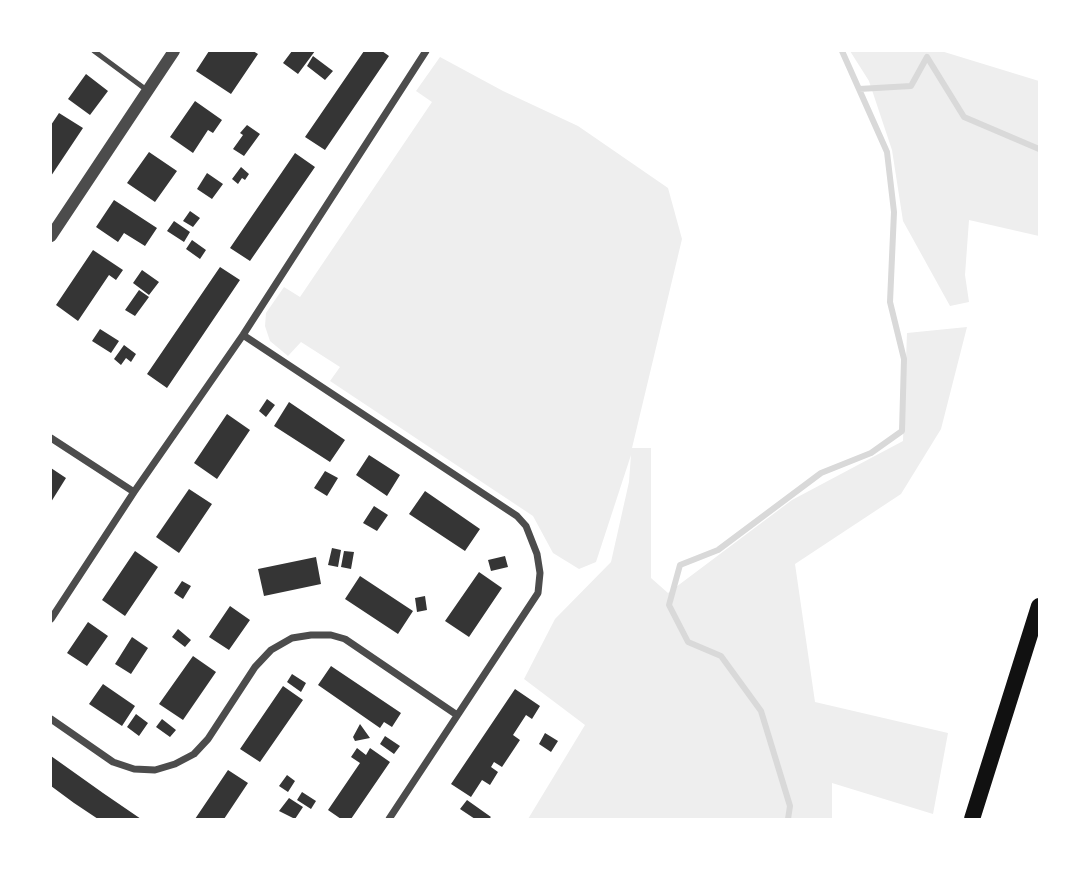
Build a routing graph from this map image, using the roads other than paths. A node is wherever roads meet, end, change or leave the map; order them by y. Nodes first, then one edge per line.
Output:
1 (94, 51) edge
2 (174, 51) edge
3 (426, 51) edge
4 (148, 90) junction
5 (51, 236) edge
6 (243, 335) junction
7 (51, 438) edge
8 (134, 492) junction
9 (1039, 606) edge
10 (51, 620) edge
11 (457, 715) junction
12 (51, 719) edge
13 (388, 819) edge
14 (972, 819) edge

1 - 4 lane
2 - 4 street
3 - 6 street
4 - 5 street
6 - 8 street
6 - 11 street
7 - 8 street
8 - 10 street
9 - 14 main road
11 - 12 street
11 - 13 street

